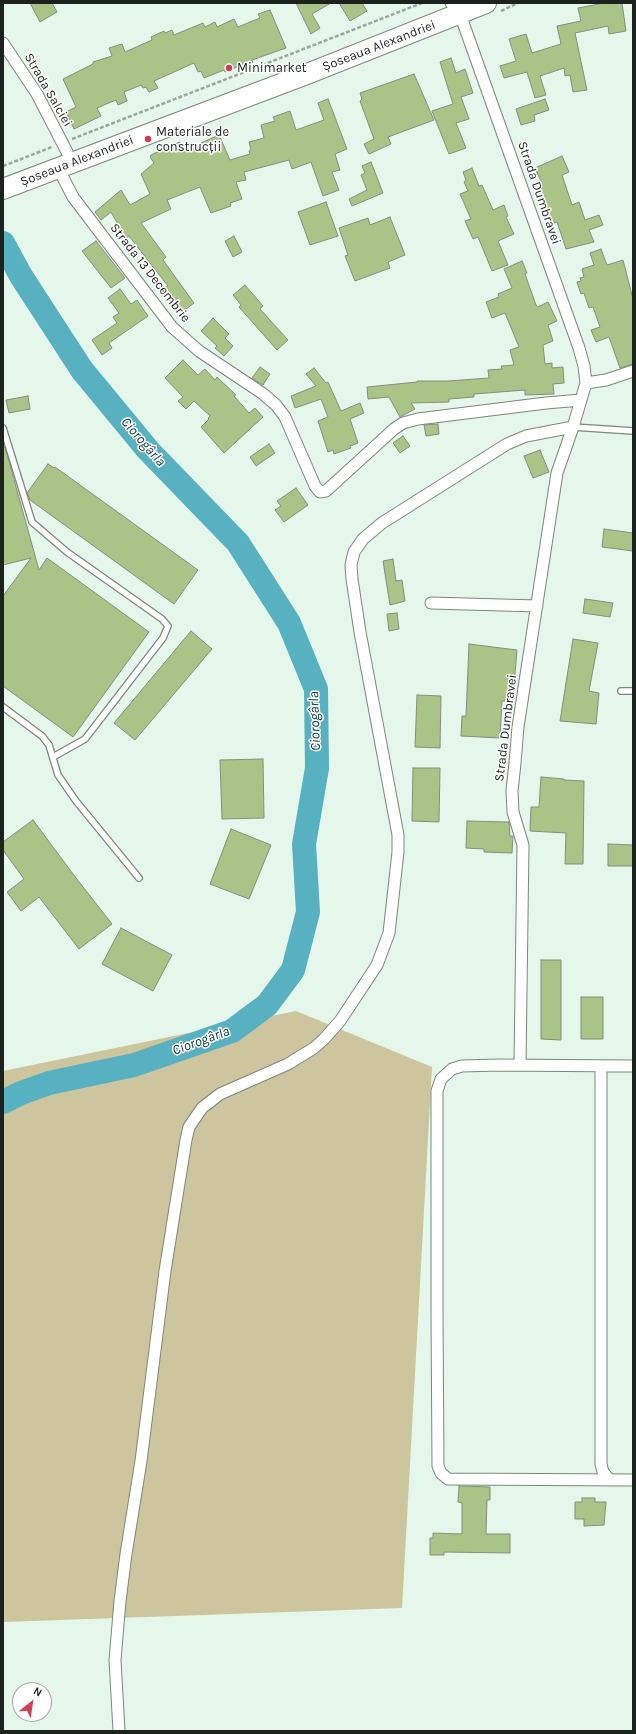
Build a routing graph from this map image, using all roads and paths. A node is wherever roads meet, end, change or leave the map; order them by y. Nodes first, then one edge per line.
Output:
1 (422, 3) edge
2 (486, 3) edge
3 (454, 6) edge
4 (3, 43) edge
5 (62, 155) junction
6 (3, 166) edge
7 (34, 166) junction
8 (3, 177) edge
9 (3, 189) edge
10 (633, 371) edge
11 (586, 383) junction
12 (581, 400) junction
13 (573, 427) junction
14 (3, 428) edge
15 (633, 431) edge
16 (432, 603) dead end
17 (537, 606) junction
18 (621, 691) dead end
19 (633, 691) edge
20 (3, 707) edge
21 (53, 757) junction
22 (139, 878) dead end
23 (520, 1065) junction
24 (601, 1066) junction
25 (633, 1066) edge
26 (609, 1479) junction
27 (633, 1480) edge
28 (119, 1731) edge

1 - 5 path
2 - 3 highway, Șoseaua Alexandriei
3 - 5 highway, Șoseaua Alexandriei
3 - 11 street, Strada Dumbravei
4 - 5 street, Strada Salciei
5 - 7 highway, Șoseaua Alexandriei
5 - 7 path
5 - 12 street, Strada 13 Decembrie
6 - 7 path
7 - 8 highway, Șoseaua Alexandriei
7 - 9 highway, Șoseaua Alexandriei
10 - 11 street
11 - 12 street, Strada Dumbravei
12 - 13 street, Strada Dumbravei
13 - 15 lane
13 - 17 street, Strada Dumbravei
13 - 28 street
14 - 21 lane
16 - 17 street
17 - 23 street, Strada Dumbravei
18 - 19 lane
20 - 21 lane
21 - 22 lane
23 - 24 street
23 - 26 street
24 - 25 street
24 - 26 street
26 - 27 street

